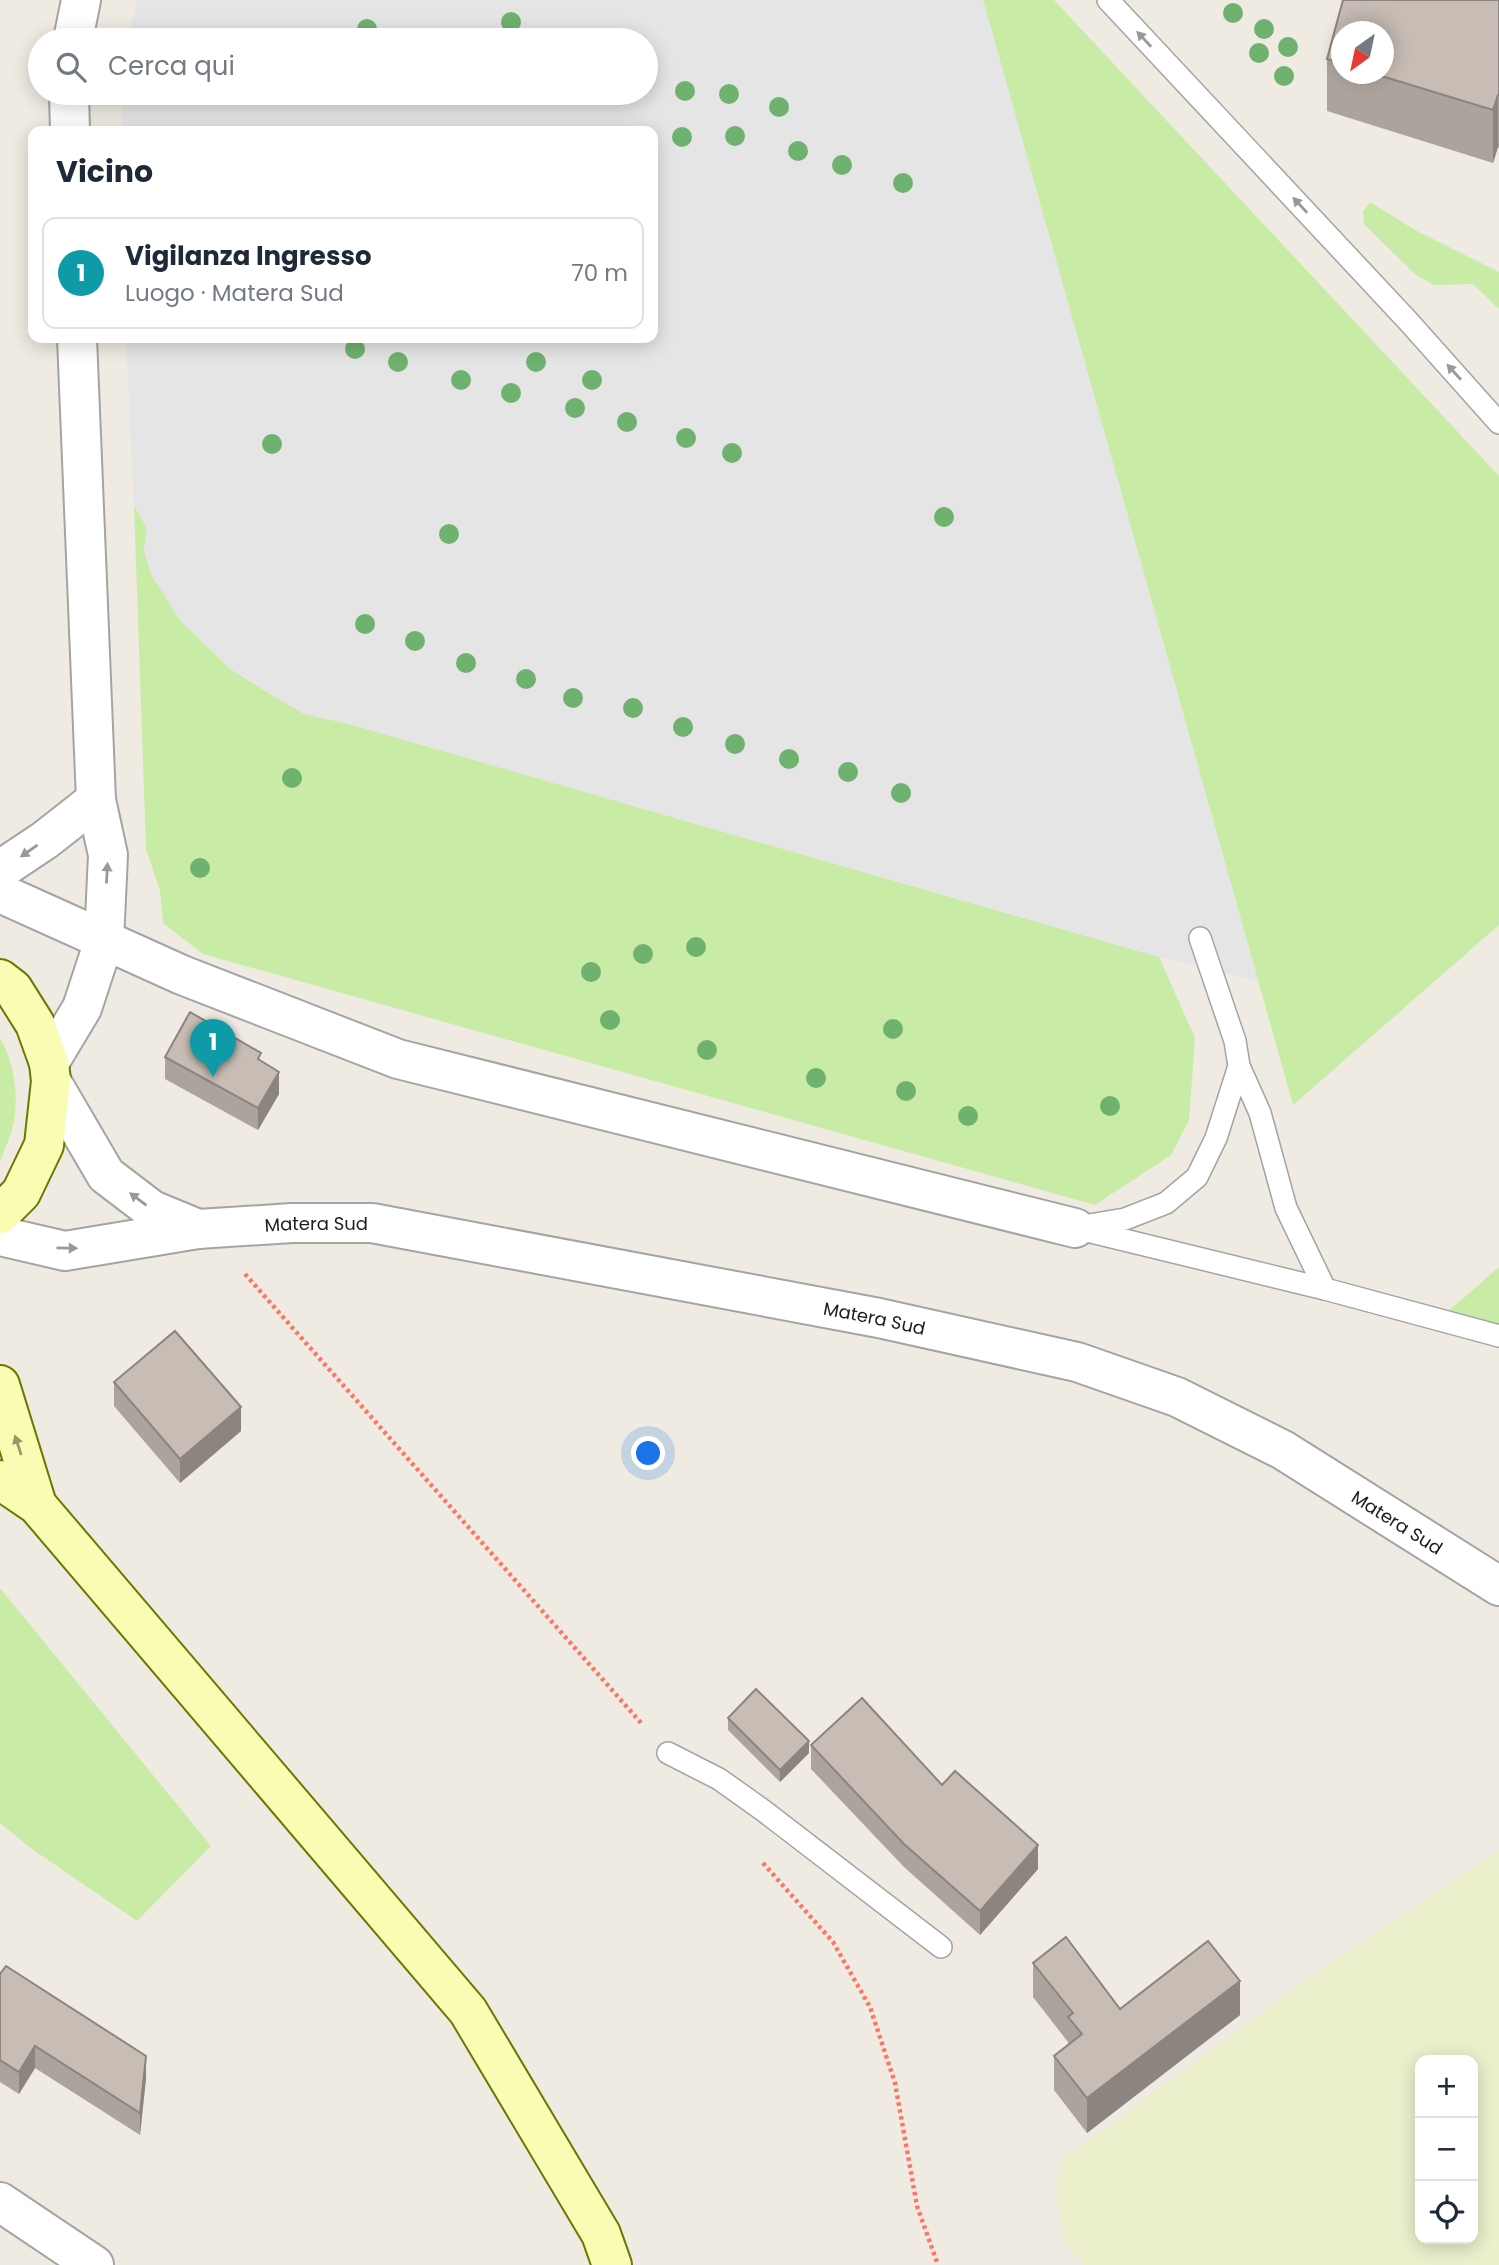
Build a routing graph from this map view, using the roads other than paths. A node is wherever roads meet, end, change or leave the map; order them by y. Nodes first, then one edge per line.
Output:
1 (81, 0) edge
2 (1108, 0) edge
3 (75, 28) edge
4 (69, 105) edge
5 (70, 126) edge
6 (77, 343) edge
7 (1499, 423) edge
8 (96, 800) junction
9 (0, 870) edge
10 (0, 893) edge
11 (1200, 938) dead end
12 (104, 941) junction
13 (0, 979) edge
14 (1239, 1066) junction
15 (50, 1072) junction
16 (0, 1214) edge
17 (209, 1228) junction
18 (1075, 1228) junction
19 (0, 1236) edge
20 (1325, 1289) junction
21 (1499, 1336) edge
22 (0, 1385) edge
23 (0, 1480) edge
24 (37, 1506) junction
25 (1499, 1586) edge
26 (668, 1753) road end
27 (941, 1947) dead end
28 (0, 2202) edge
29 (94, 2265) edge
30 (612, 2265) edge

1 - 3 street
7 -> 2 lane
4 - 5 street
6 - 8 street
8 -> 9 street
12 -> 8 street
10 - 12 street
11 - 14 lane
12 - 15 street
12 - 18 street
13 - 15 main road
14 - 18 lane
14 - 20 lane
15 - 16 main road
17 -> 15 street
19 -> 17 street, Matera Sud
17 - 25 street, Matera Sud
18 - 20 lane
20 - 21 lane
24 -> 22 main road
23 - 24 main road
24 - 30 main road
26 - 27 lane
28 - 29 street

